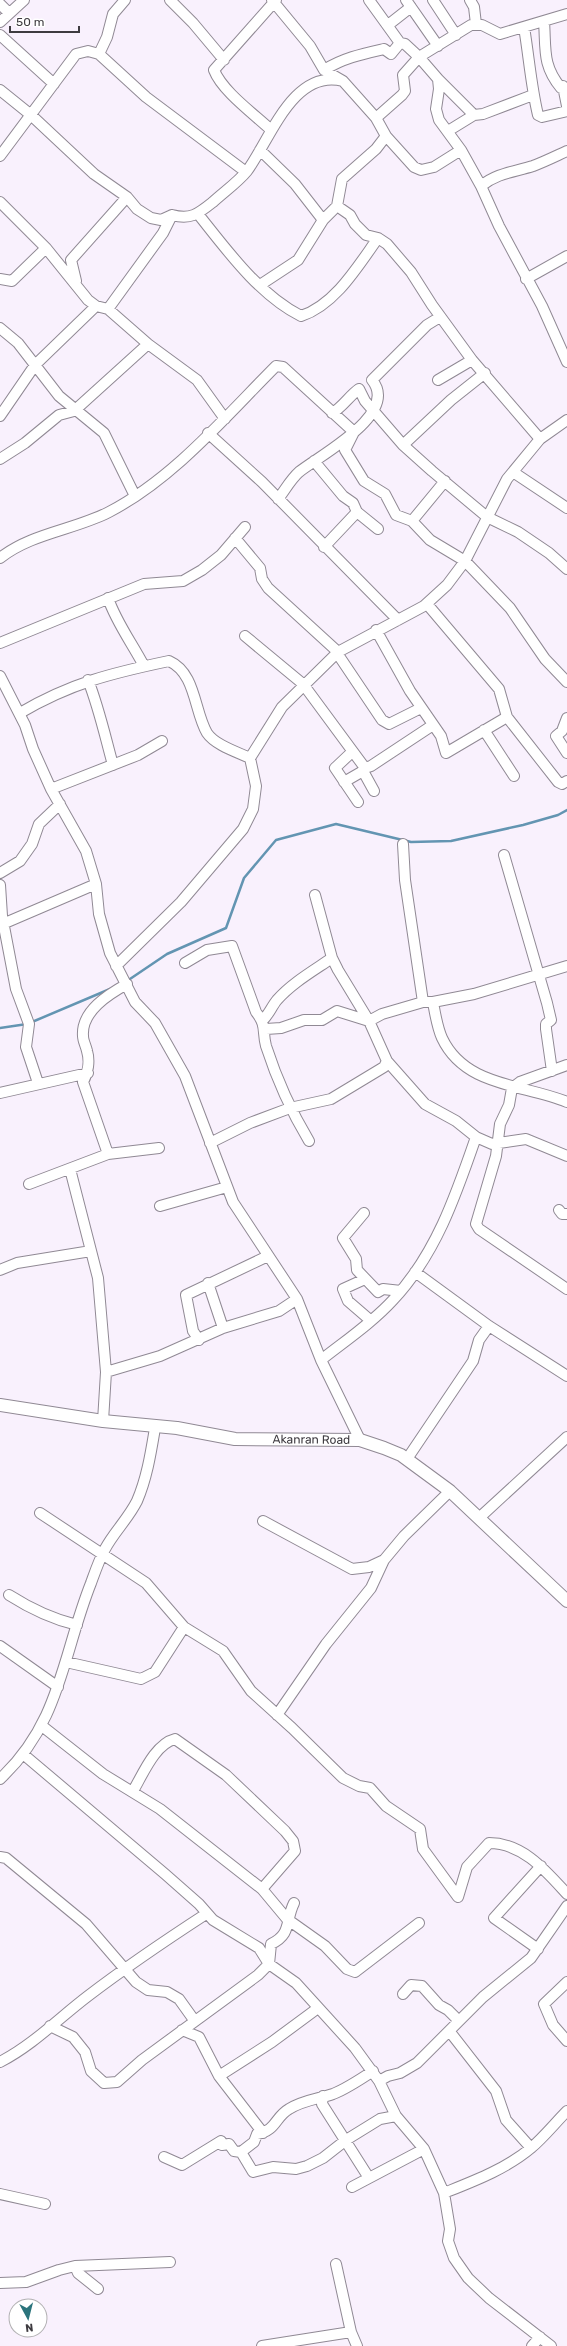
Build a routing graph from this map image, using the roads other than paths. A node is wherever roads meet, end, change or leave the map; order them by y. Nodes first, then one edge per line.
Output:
1 (24, 0) edge
2 (125, 0) edge
3 (369, 0) edge
4 (433, 0) edge
5 (482, 0) edge
6 (274, 1) edge
7 (175, 2) edge
8 (408, 3) edge
9 (0, 4) edge
10 (472, 4) edge
11 (9, 13) junction
12 (567, 14) edge
13 (544, 21) junction
14 (0, 22) edge
15 (476, 24) junction
16 (388, 25) junction
17 (524, 27) junction
18 (0, 34) edge
19 (456, 35) junction
20 (400, 43) junction
21 (438, 46) junction
22 (99, 54) junction
23 (419, 57) junction
24 (224, 60) junction
25 (324, 70) junction
26 (438, 79) junction
27 (343, 81) junction
28 (54, 84) junction
29 (565, 86) edge
30 (0, 90) edge
31 (533, 95) junction
32 (567, 106) edge
33 (567, 111) edge
34 (31, 115) junction
35 (474, 115) junction
36 (376, 118) junction
37 (271, 130) junction
38 (448, 131) junction
39 (386, 136) junction
40 (260, 150) junction
41 (460, 150) junction
42 (567, 151) edge
43 (0, 156) edge
44 (246, 172) junction
45 (481, 186) junction
46 (127, 196) junction
47 (0, 202) edge
48 (337, 206) junction
49 (198, 214) junction
50 (172, 215) junction
51 (323, 220) junction
52 (378, 238) junction
53 (46, 248) junction
54 (567, 256) edge
55 (0, 279) edge
56 (526, 279) junction
57 (76, 283) junction
58 (260, 285) junction
59 (96, 306) junction
60 (108, 309) junction
61 (440, 317) junction
62 (0, 328) edge
63 (148, 344) junction
64 (472, 360) junction
65 (567, 362) edge
66 (36, 365) junction
67 (485, 373) junction
68 (438, 380) dead end
69 (374, 410) junction
70 (74, 411) junction
71 (332, 413) junction
72 (0, 416) edge
73 (225, 418) junction
74 (567, 420) edge
75 (354, 432) junction
76 (208, 433) junction
77 (540, 439) junction
78 (403, 445) junction
79 (0, 459) edge
80 (314, 461) junction
81 (512, 472) junction
82 (445, 481) junction
83 (135, 496) junction
84 (278, 498) junction
85 (567, 508) edge
86 (357, 512) junction
87 (487, 517) junction
88 (412, 521) junction
89 (245, 527) dead end
90 (378, 529) dead end
91 (235, 538) junction
92 (324, 547) junction
93 (0, 558) edge
94 (465, 561) junction
95 (567, 569) edge
96 (108, 598) junction
97 (427, 604) junction
98 (398, 620) junction
99 (376, 630) junction
100 (245, 636) dead end
101 (0, 643) edge
102 (337, 652) junction
103 (144, 666) junction
104 (0, 676) edge
105 (88, 680) junction
106 (567, 682) edge
107 (303, 684) junction
108 (420, 708) junction
109 (20, 713) junction
110 (507, 717) junction
111 (567, 718) edge
112 (432, 725) junction
113 (484, 730) junction
114 (162, 741) dead end
115 (352, 752) junction
116 (567, 753) edge
117 (250, 758) junction
118 (113, 765) junction
119 (364, 770) junction
120 (514, 776) dead end
121 (567, 781) edge
122 (344, 782) junction
123 (51, 789) junction
124 (374, 791) dead end
125 (358, 802) dead end
126 (60, 804) junction
127 (403, 844) dead end
128 (504, 855) dead end
129 (0, 873) edge
130 (96, 884) junction
131 (0, 885) edge
132 (315, 895) dead end
133 (5, 923) junction
134 (332, 958) junction
135 (185, 964) dead end
136 (116, 966) junction
137 (567, 966) edge
138 (538, 973) junction
139 (126, 982) junction
140 (428, 1002) junction
141 (369, 1021) junction
142 (264, 1025) junction
143 (387, 1061) junction
144 (567, 1065) edge
145 (552, 1071) junction
146 (88, 1073) junction
147 (38, 1083) junction
148 (512, 1088) junction
149 (0, 1093) edge
150 (567, 1102) edge
151 (290, 1108) junction
152 (476, 1137) junction
153 (309, 1141) dead end
154 (210, 1143) junction
155 (498, 1143) junction
156 (159, 1148) dead end
157 (108, 1154) junction
158 (567, 1156) edge
159 (70, 1169) junction
160 (30, 1184) dead end
161 (227, 1187) junction
162 (160, 1206) dead end
163 (364, 1214) dead end
164 (91, 1251) junction
165 (268, 1256) junction
166 (0, 1270) edge
167 (415, 1272) junction
168 (365, 1279) junction
169 (208, 1283) junction
170 (567, 1289) edge
171 (401, 1291) junction
172 (297, 1299) junction
173 (370, 1320) junction
174 (489, 1326) junction
175 (223, 1328) junction
176 (199, 1340) junction
177 (320, 1360) junction
178 (106, 1372) junction
179 (567, 1376) edge
180 (0, 1405) edge
181 (103, 1421) junction
182 (155, 1428) junction
183 (567, 1437) edge
184 (360, 1440) junction
185 (407, 1459) junction
186 (450, 1491) junction
187 (40, 1513) dead end
188 (478, 1518) junction
189 (263, 1521) dead end
190 (102, 1555) junction
191 (384, 1560) junction
192 (9, 1596) dead end
193 (567, 1601) edge
194 (77, 1624) junction
195 (184, 1627) junction
196 (0, 1646) edge
197 (66, 1662) junction
198 (58, 1687) junction
199 (277, 1715) junction
200 (42, 1726) junction
201 (23, 1754) junction
202 (0, 1779) edge
203 (133, 1791) junction
204 (0, 1857) edge
205 (541, 1866) junction
206 (262, 1889) junction
207 (567, 1894) edge
208 (294, 1903) dead end
209 (567, 1906) edge
210 (206, 1914) junction
211 (287, 1919) junction
212 (419, 1923) dead end
213 (538, 1949) junction
214 (269, 1964) junction
215 (125, 1969) junction
216 (567, 1982) edge
217 (403, 1994) dead end
218 (318, 2008) junction
219 (194, 2020) junction
220 (459, 2021) junction
221 (50, 2026) junction
222 (182, 2030) junction
223 (450, 2032) junction
224 (567, 2041) edge
225 (0, 2062) edge
226 (373, 2071) junction
227 (219, 2076) junction
228 (380, 2081) junction
229 (323, 2096) junction
230 (567, 2111) edge
231 (396, 2116) junction
232 (263, 2133) junction
233 (346, 2140) junction
234 (531, 2148) junction
235 (424, 2149) junction
236 (241, 2152) junction
237 (164, 2157) dead end
238 (369, 2178) junction
239 (352, 2187) dead end
240 (444, 2193) junction
241 (0, 2194) edge
242 (46, 2204) dead end
243 (170, 2262) dead end
244 (336, 2264) dead end
245 (75, 2266) junction
246 (0, 2283) edge
247 (98, 2290) dead end
248 (351, 2332) junction
249 (540, 2337) junction
250 (262, 2346) edge
251 (357, 2346) edge
252 (532, 2346) edge
253 (551, 2346) edge

1 - 11 street
2 - 22 street
3 - 16 street
4 - 19 street
5 - 10 street
6 - 24 street
6 - 25 street
7 - 24 street
8 - 16 street
8 - 21 street
9 - 11 street
10 - 15 street
11 - 14 street
12 - 13 street
13 - 17 street
13 - 29 street
15 - 17 street
15 - 19 street
16 - 20 street
17 - 31 street
18 - 28 street
19 - 21 street
20 - 23 street
20 - 25 street
21 - 23 street
22 - 28 street
22 - 44 street
23 - 26 street
23 - 36 street
24 - 37 street
25 - 27 street
26 - 35 street
26 - 38 street
27 - 36 street
27 - 37 street
28 - 34 street
29 - 32 street
30 - 34 street
31 - 33 street
31 - 35 street
34 - 43 street
34 - 46 street
35 - 38 street
36 - 39 street
37 - 40 street
38 - 41 street
39 - 41 street
39 - 48 street
40 - 44 street
40 - 51 street
41 - 45 street
42 - 45 street
44 - 49 street
45 - 56 street
46 - 50 street
46 - 57 street
47 - 53 street
48 - 51 street
48 - 52 street
49 - 50 street
49 - 58 street
50 - 60 street
51 - 58 street
52 - 58 street
52 - 61 street
53 - 55 street
53 - 57 street
54 - 56 street
56 - 65 street
57 - 59 street
59 - 60 street
59 - 66 street
60 - 63 street
61 - 64 street
61 - 69 street
62 - 66 street
63 - 70 street
63 - 73 street
64 - 67 street
64 - 68 street
66 - 70 street
66 - 72 street
67 - 77 street
67 - 78 street
69 - 71 street
69 - 75 street
69 - 78 street
70 - 79 street
70 - 83 street
71 - 73 street
71 - 75 street
73 - 76 street
74 - 77 street
75 - 80 street
75 - 88 street
76 - 83 street
76 - 84 street
77 - 81 street
78 - 82 street
80 - 84 street
80 - 86 street
81 - 85 street
81 - 87 street
82 - 87 street
82 - 88 street
83 - 93 street
84 - 92 street
86 - 90 street
86 - 92 street
87 - 94 street
87 - 95 street
88 - 94 street
89 - 91 street
91 - 96 street
91 - 102 street
92 - 98 street
94 - 97 street
94 - 106 street
96 - 101 street
96 - 103 street
97 - 98 street
97 - 110 street
98 - 99 street
99 - 102 street
99 - 108 street
100 - 107 street
102 - 107 street
102 - 108 street
103 - 105 street
103 - 117 street
104 - 109 street
105 - 109 street
105 - 118 street
107 - 115 street
107 - 117 street
108 - 112 street
109 - 123 street
110 - 113 street
110 - 121 street
111 - 116 street
112 - 113 street
112 - 119 street
113 - 120 street
114 - 118 street
115 - 119 street
115 - 122 street
117 - 136 street
118 - 123 street
119 - 122 street
119 - 124 street
122 - 125 street
123 - 126 street
126 - 129 street
126 - 130 street
127 - 140 street
128 - 138 street
130 - 133 street
130 - 136 street
131 - 133 street
132 - 134 street
133 - 147 street
134 - 141 street
134 - 142 street
135 - 142 street
136 - 139 street
137 - 138 street
138 - 140 street
138 - 145 street
139 - 146 street
139 - 154 street
140 - 141 street
140 - 148 street
141 - 142 street
141 - 143 street
142 - 151 street
143 - 151 street
143 - 152 street
144 - 145 street
145 - 148 street
146 - 147 street
146 - 157 street
147 - 149 street
148 - 150 street
148 - 155 street
151 - 153 street
151 - 154 street
152 - 155 street
152 - 167 street
154 - 161 street
155 - 158 street
155 - 170 street
156 - 157 street
157 - 159 street
159 - 160 street
159 - 164 street
161 - 162 street
161 - 165 street
163 - 168 street
164 - 166 street
164 - 178 street
165 - 169 street
165 - 172 street
167 - 171 street
167 - 174 street
168 - 171 street
168 - 173 street
169 - 175 street
169 - 176 street
171 - 173 street
172 - 175 street
172 - 177 street
173 - 177 street
174 - 179 street
174 - 185 street
175 - 176 street
176 - 178 street
177 - 184 street
178 - 181 street
180 - 181 main road, Akanran Road
181 - 182 main road, Akanran Road
182 - 184 main road, Akanran Road
182 - 190 street
183 - 188 street
184 - 185 main road, Akanran Road
185 - 186 main road, Akanran Road
186 - 188 main road, Akanran Road
186 - 191 street
187 - 190 street
188 - 193 main road, Akanran Road
189 - 191 street
190 - 194 street
190 - 195 street
191 - 199 street
192 - 194 street
194 - 197 street
195 - 197 street
195 - 199 street
196 - 198 street
197 - 198 street
198 - 200 street
199 - 205 street
200 - 201 street
200 - 203 street
201 - 202 street
201 - 210 street
203 - 206 street
203 - 206 street
204 - 215 street
205 - 207 street
205 - 213 street
206 - 211 street
208 - 211 street
209 - 213 street
210 - 214 street
210 - 215 street
211 - 212 street
211 - 214 street
213 - 220 street
214 - 218 street
214 - 219 street
215 - 219 street
215 - 221 street
216 - 224 street
217 - 220 street
218 - 226 street
218 - 227 street
219 - 222 street
220 - 223 street
221 - 222 street
221 - 225 street
222 - 227 street
223 - 228 street
223 - 234 street
226 - 228 street
226 - 229 street
227 - 232 street
228 - 231 street
229 - 232 street
229 - 233 street
230 - 234 street
231 - 233 street
231 - 235 street
232 - 236 street
233 - 236 street
233 - 238 street
234 - 240 street
235 - 238 street
235 - 240 street
236 - 237 street
238 - 239 street
240 - 249 street
241 - 242 street
243 - 245 street
244 - 248 street
245 - 246 street
245 - 247 street
248 - 250 street
248 - 251 street
249 - 252 street
249 - 253 street

